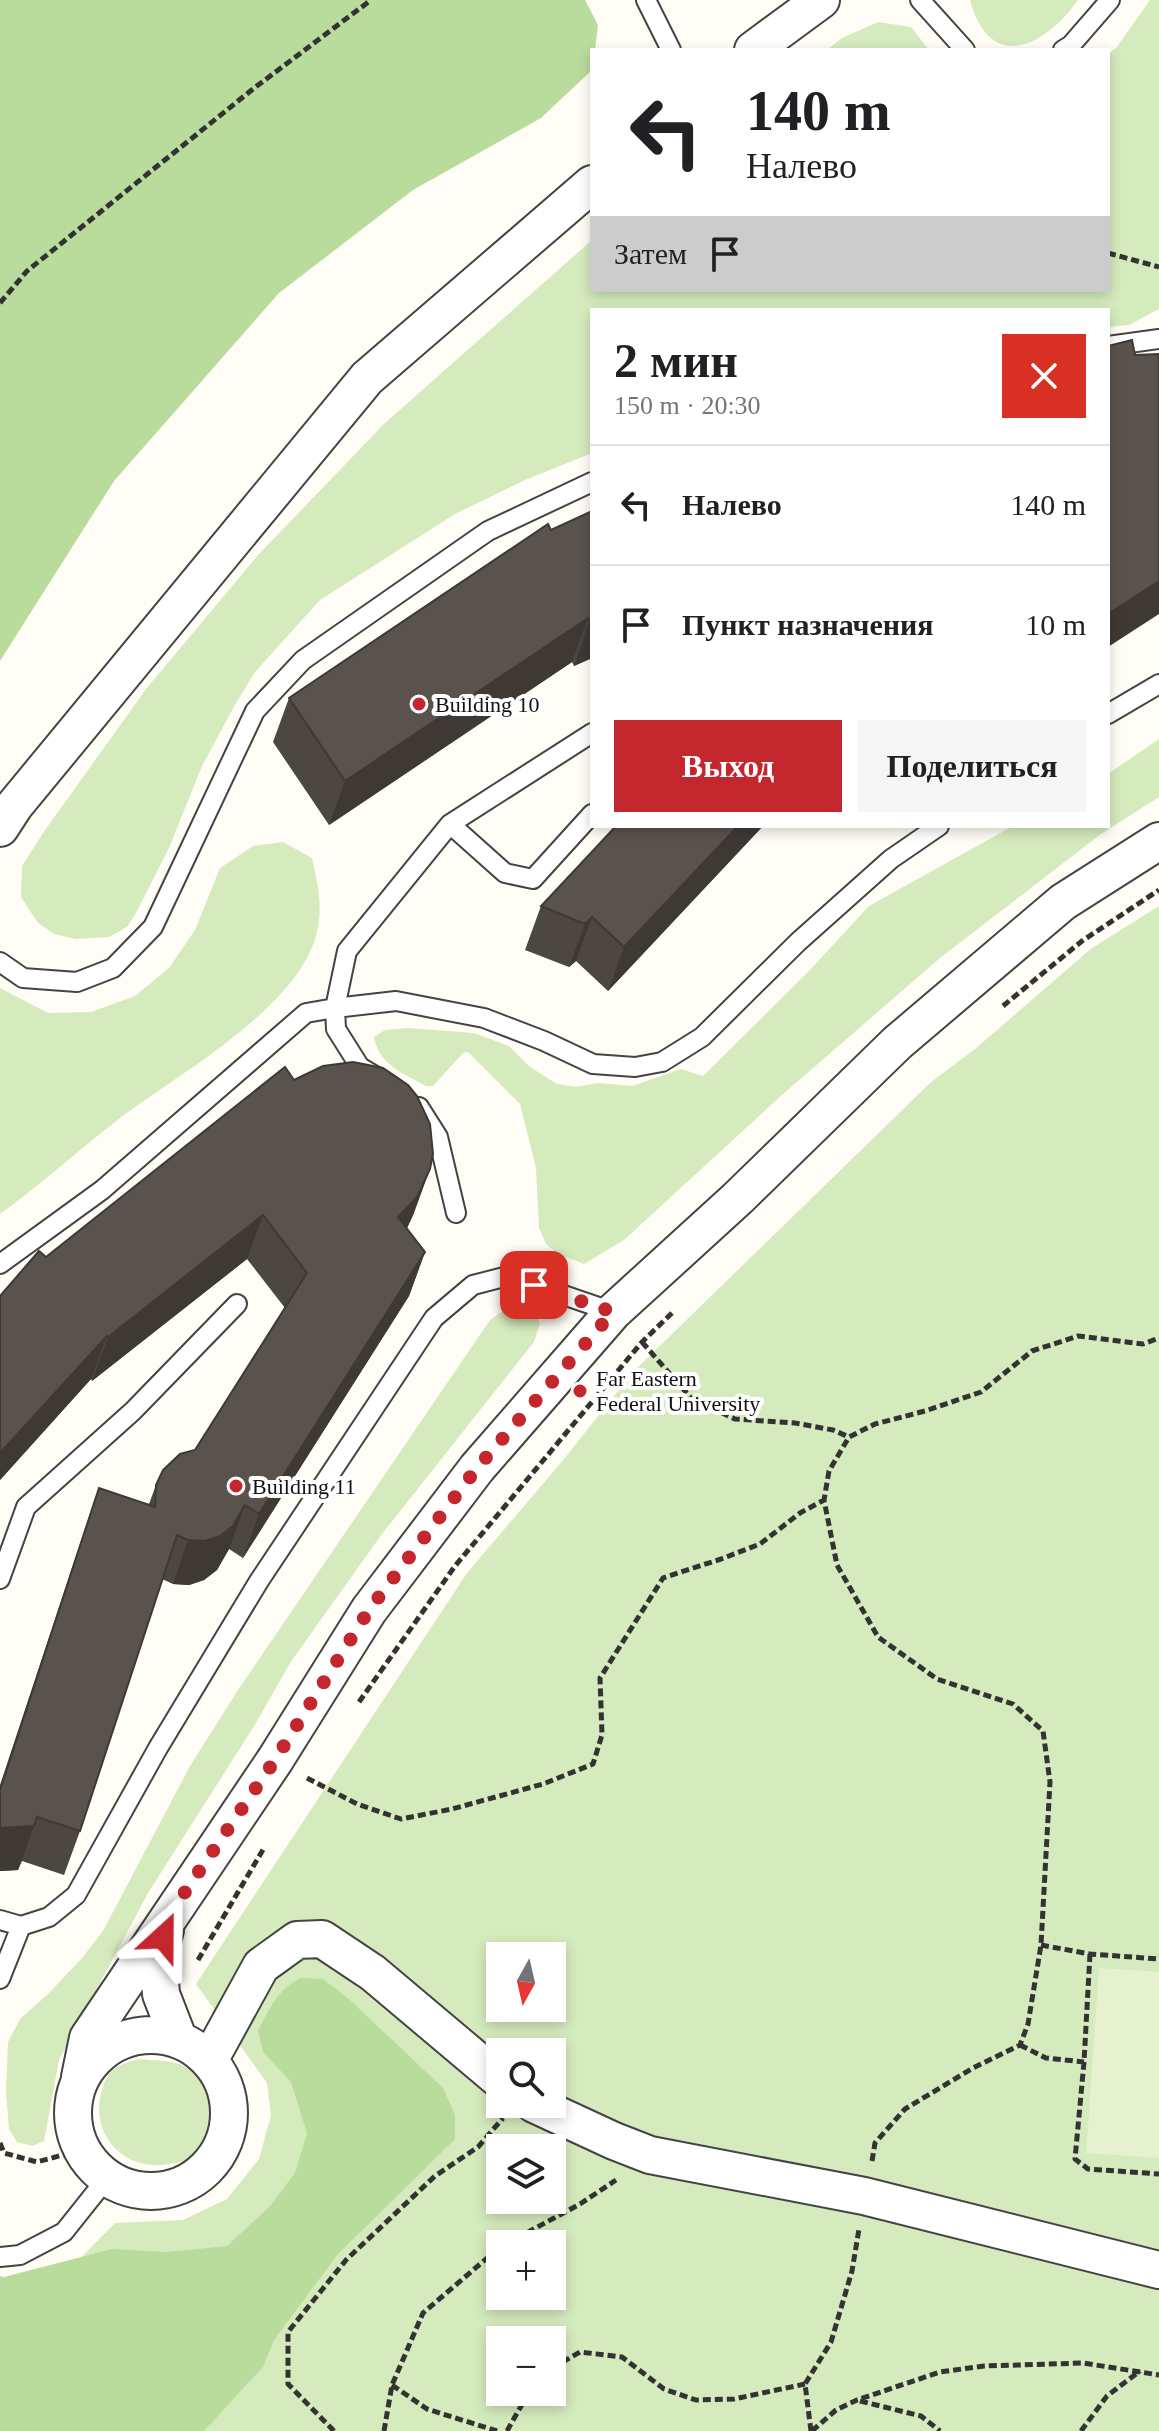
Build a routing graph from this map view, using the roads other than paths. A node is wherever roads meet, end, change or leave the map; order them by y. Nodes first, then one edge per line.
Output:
1 (821, 0) edge
2 (920, 0) edge
3 (1110, 0) edge
4 (651, 3) edge
5 (670, 48) edge
6 (756, 48) edge
7 (963, 48) edge
8 (1066, 48) edge
9 (590, 186) edge
10 (1159, 339) edge
11 (1110, 346) edge
12 (590, 483) edge
13 (1159, 684) edge
14 (1110, 713) edge
15 (590, 734) edge
16 (590, 816) edge
17 (450, 824) junction
18 (0, 828) edge
19 (936, 828) edge
20 (1159, 841) edge
21 (0, 962) edge
22 (335, 1008) junction
23 (456, 1213) dead end
24 (0, 1264) edge
25 (237, 1304) dead end
26 (613, 1312) junction
27 (26, 1507) junction
28 (0, 1536) edge
29 (0, 1579) edge
30 (168, 1917) junction
31 (0, 1920) edge
32 (21, 1926) junction
33 (0, 1979) edge
34 (173, 2025) junction
35 (210, 2059) junction
36 (486, 2076) edge
37 (80, 2077) junction
38 (557, 2118) edge
39 (107, 2178) junction
40 (0, 2257) edge
41 (1159, 2270) edge

1 - 6 street
2 - 7 lane
3 - 8 lane
4 - 5 lane
9 - 18 street
10 - 11 lane
12 - 21 lane
13 - 14 lane
15 - 17 lane
16 - 17 lane
17 - 22 lane
19 - 22 lane
20 - 26 street
22 - 23 lane
22 - 24 lane
25 - 27 lane
26 - 30 street
26 - 32 lane
27 - 28 lane
27 - 29 lane
30 - 34 street
30 - 37 street
31 - 32 lane
32 - 33 lane
34 - 35 street
34 - 37 street
35 - 36 street
35 - 39 street
37 - 39 street
38 - 41 street
39 - 40 lane

